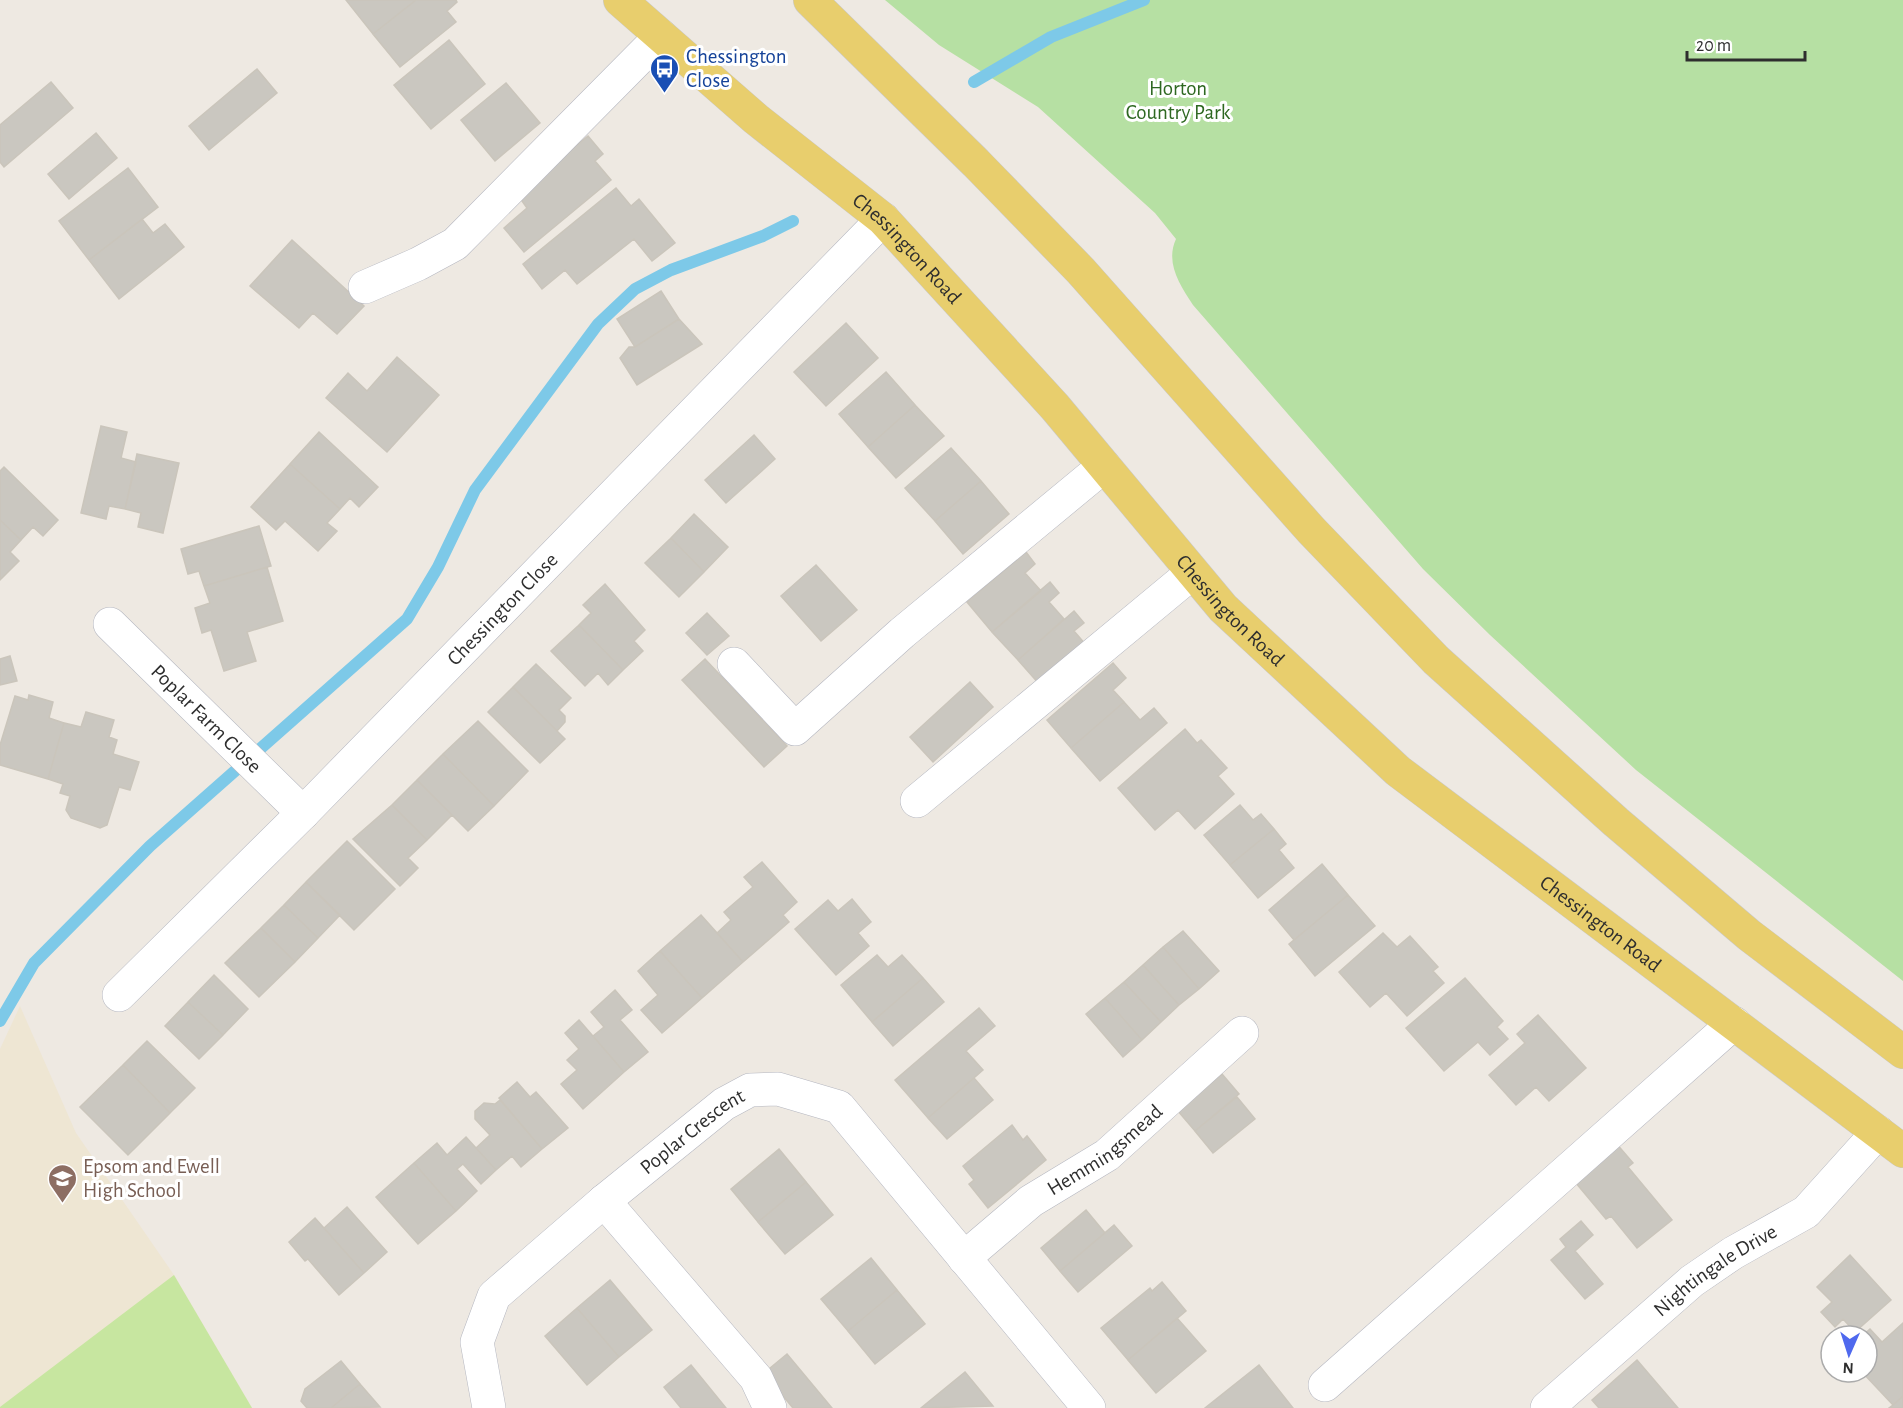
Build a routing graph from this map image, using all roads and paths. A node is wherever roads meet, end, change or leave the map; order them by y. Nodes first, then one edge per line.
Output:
1 (620, 0) edge
2 (810, 0) edge
3 (661, 36) junction
4 (883, 219) junction
5 (365, 287) dead end
6 (1104, 466) junction
7 (1192, 573) junction
8 (110, 624) dead end
9 (735, 664) dead end
10 (917, 801) dead end
11 (303, 813) junction
12 (118, 995) dead end
13 (1734, 1023) junction
14 (1242, 1033) dead end
15 (1903, 1052) edge
16 (1890, 1142) edge
17 (604, 1201) junction
18 (964, 1258) junction
19 (1325, 1385) dead end
20 (489, 1408) edge
21 (770, 1408) edge
22 (1089, 1408) edge
23 (1547, 1408) edge

1 - 3 main road, Chessington Road
2 - 15 main road
3 - 4 main road, Chessington Road
3 - 5 street
4 - 6 main road, Chessington Road
4 - 11 street, Chessington Close
6 - 7 main road, Chessington Road
6 - 9 street
7 - 10 street
7 - 13 main road, Chessington Road
8 - 11 street, Poplar Farm Close
11 - 12 street, Chessington Close
13 - 16 main road, Chessington Road
13 - 19 street
14 - 18 street, Hemmingsmead
16 - 23 street, Nightingale Drive
17 - 18 street, Poplar Crescent
17 - 20 street, Poplar Crescent
17 - 21 street
18 - 22 street, Poplar Crescent

